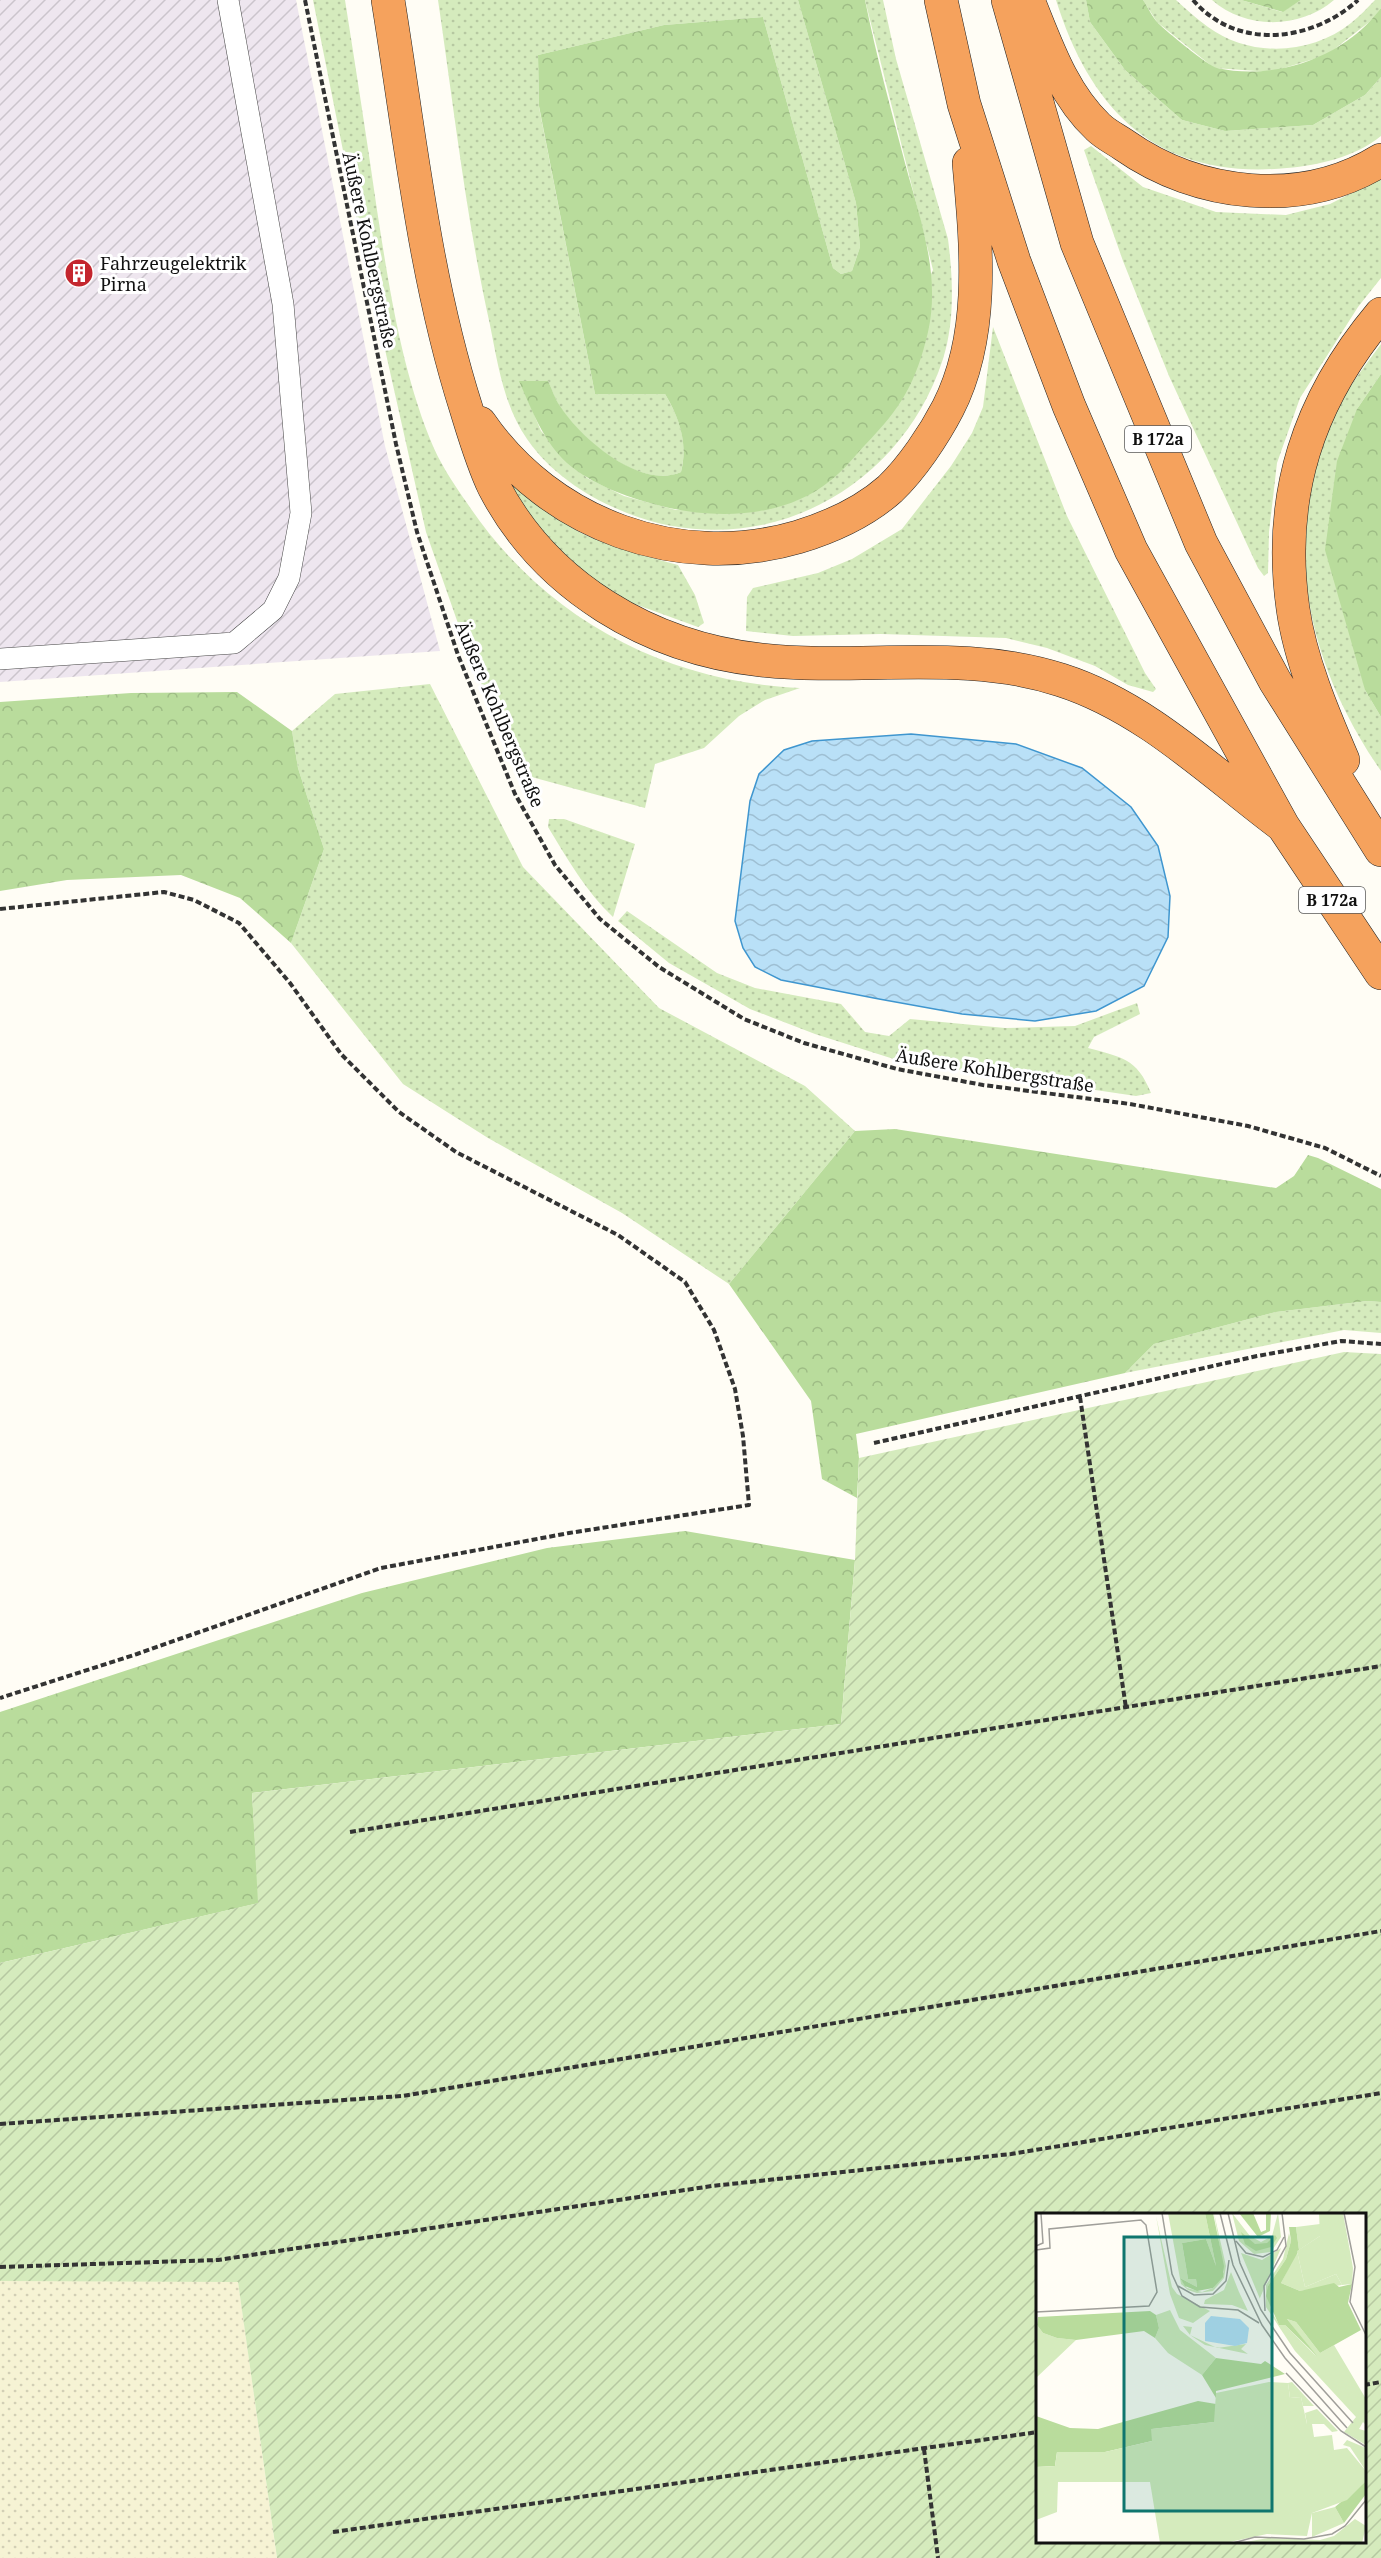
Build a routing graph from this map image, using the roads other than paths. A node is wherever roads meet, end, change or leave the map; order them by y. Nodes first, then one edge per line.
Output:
1 (228, 0) edge
2 (388, 0) edge
3 (941, 0) edge
4 (1008, 0) edge
5 (1028, 0) edge
6 (964, 104) junction
7 (1381, 160) edge
8 (1381, 314) edge
9 (462, 397) junction
10 (0, 659) edge
11 (1283, 826) junction
12 (1380, 849) edge
13 (1381, 973) edge

1 - 10 lane
2 - 9 highway
3 - 6 highway, B 172a
4 - 12 highway, B 172a
5 - 7 highway
6 - 9 highway
6 - 11 highway, B 172a
8 - 12 highway
9 - 11 highway
11 - 13 highway, B 172a

